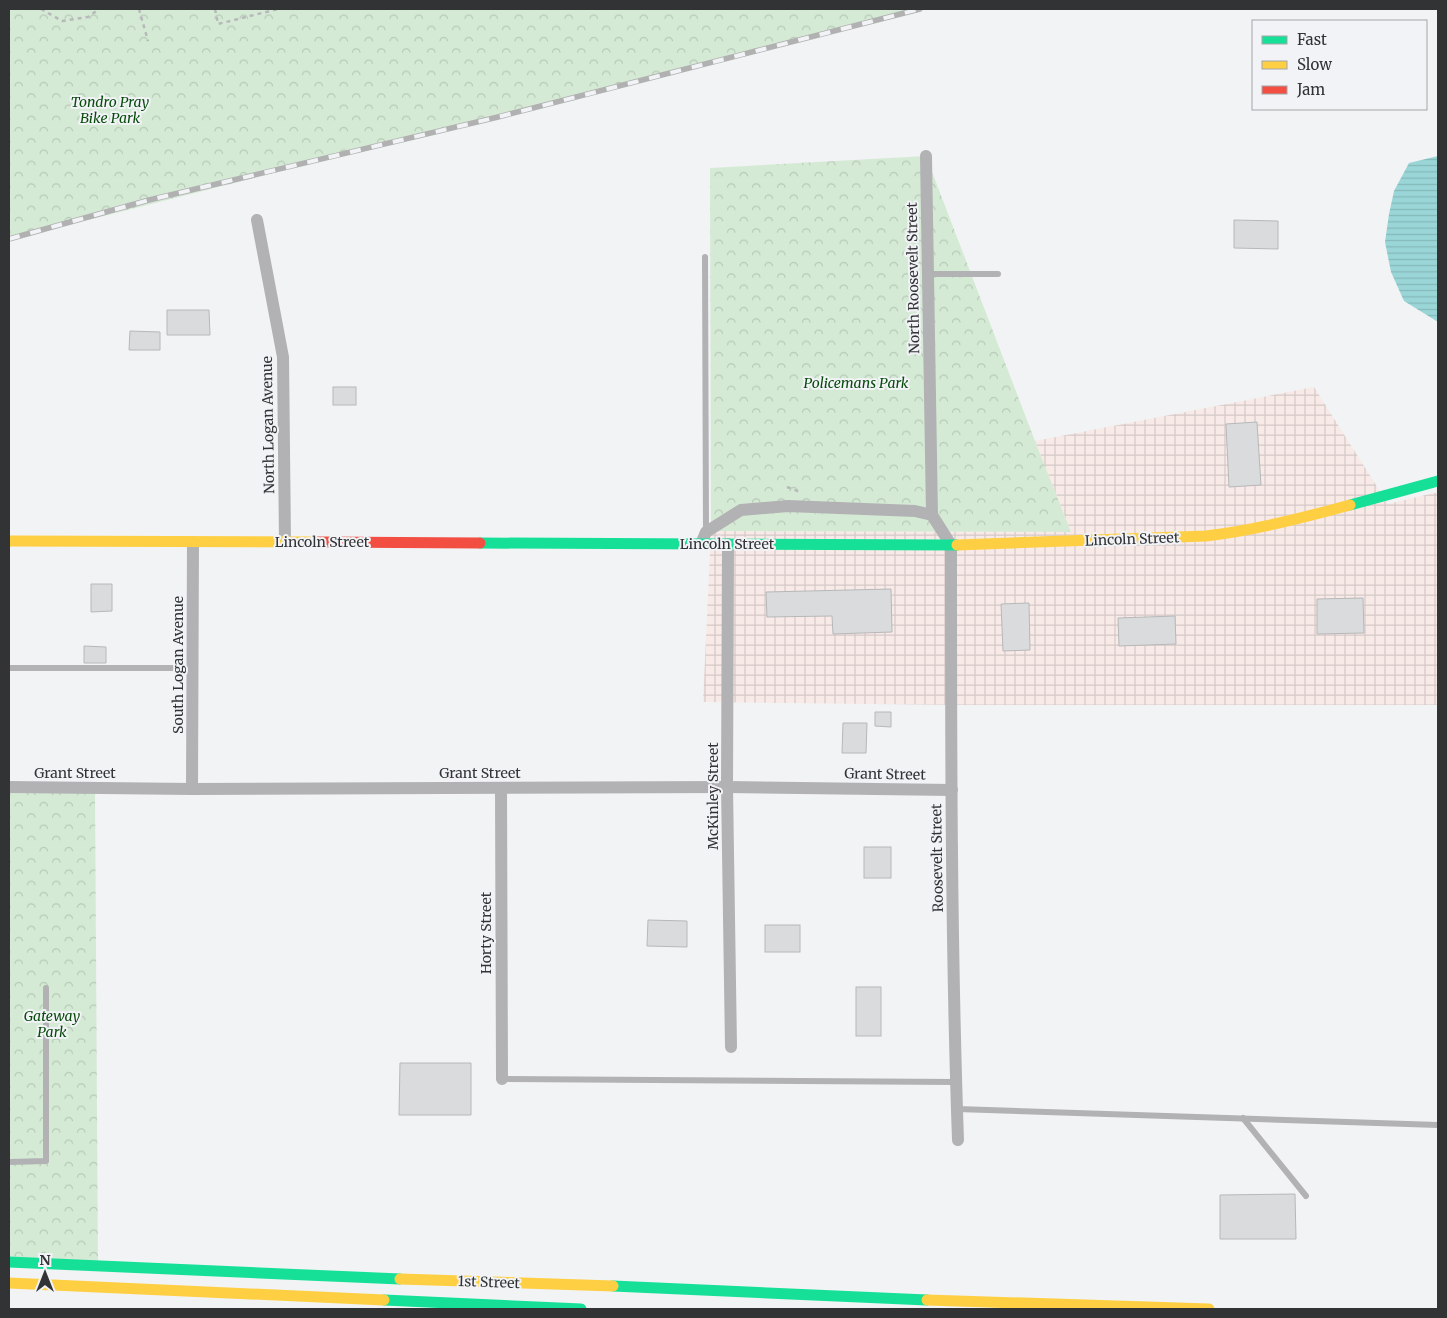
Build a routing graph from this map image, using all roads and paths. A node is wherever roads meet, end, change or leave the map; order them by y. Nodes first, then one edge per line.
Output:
1 (41, 9) edge
2 (99, 9) edge
3 (139, 9) edge
4 (215, 9) edge
5 (278, 9) edge
6 (148, 40) dead end
7 (926, 156) dead end
8 (258, 220) dead end
9 (705, 257) dead end
10 (928, 274) junction
11 (998, 274) dead end
12 (1438, 481) edge
13 (932, 515) junction
14 (706, 532) junction
15 (9, 542) edge
16 (194, 542) junction
17 (285, 542) junction
18 (701, 544) junction
19 (728, 544) junction
20 (951, 545) junction
21 (9, 668) edge
22 (193, 668) junction
23 (9, 787) edge
24 (727, 787) junction
25 (192, 788) junction
26 (501, 788) junction
27 (952, 790) junction
28 (46, 988) dead end
29 (731, 1046) dead end
30 (502, 1079) joint
31 (955, 1082) junction
32 (957, 1109) junction
33 (1243, 1118) junction
34 (1438, 1125) edge
35 (958, 1140) dead end
36 (9, 1162) edge
37 (1306, 1196) dead end
38 (9, 1262) edge
39 (9, 1283) edge
40 (581, 1309) edge
41 (1209, 1309) edge

1 - 2 path
3 - 6 path
4 - 5 path
7 - 10 street, North Roosevelt Street
8 - 17 street, North Logan Avenue
9 - 14 lane
10 - 11 lane
10 - 13 street, North Roosevelt Street
12 - 20 main road, Lincoln Street
13 - 14 street
13 - 20 street
14 - 18 street
15 - 16 main road, Lincoln Street
16 - 17 main road, Lincoln Street
16 - 22 street, South Logan Avenue
17 - 18 main road, Lincoln Street
18 - 19 main road, Lincoln Street
19 - 20 main road, Lincoln Street
19 - 24 street, McKinley Street
20 - 27 street, Roosevelt Street
21 - 22 lane
22 - 25 street, South Logan Avenue
23 - 25 street, Grant Street
24 - 26 street, Grant Street
24 - 27 street, Grant Street
24 - 29 street, McKinley Street
25 - 26 street, Grant Street
26 - 30 street, Horty Street
27 - 31 street, Roosevelt Street
28 - 36 lane
30 - 31 lane
31 - 32 street, Roosevelt Street
32 - 33 lane
32 - 35 street, Roosevelt Street
33 - 34 lane
33 - 37 lane
38 - 41 main road, 1st Street
39 - 40 main road, 1st Street

